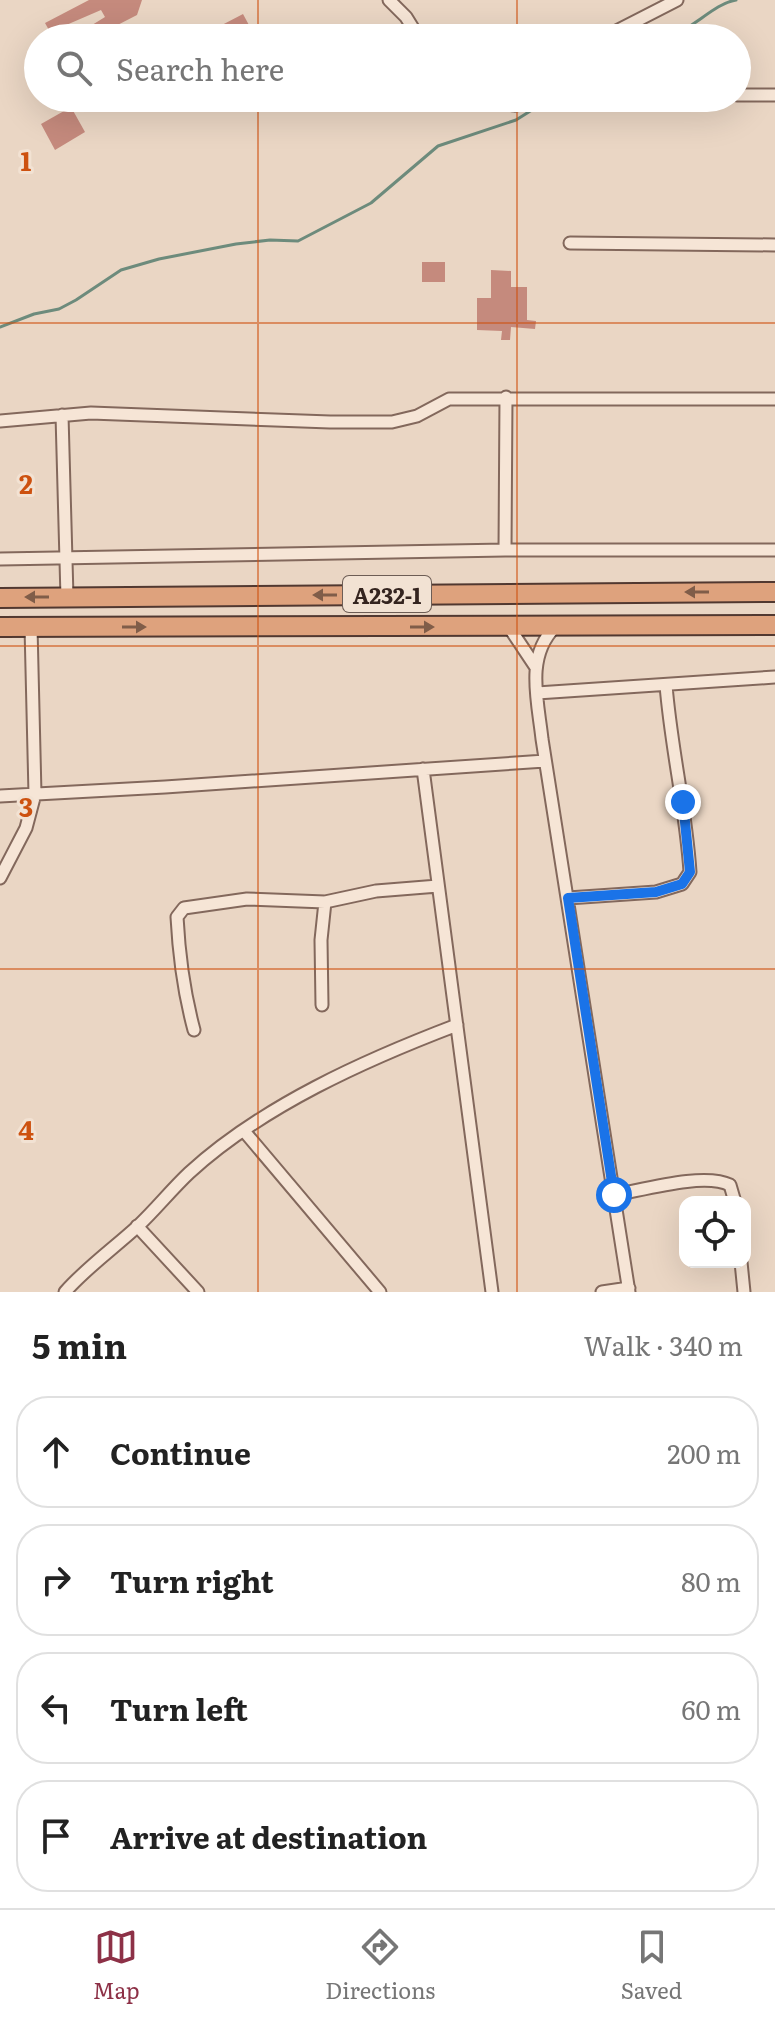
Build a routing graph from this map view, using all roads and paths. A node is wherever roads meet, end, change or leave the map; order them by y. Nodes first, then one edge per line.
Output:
1 (389, 0) edge
2 (677, 0) edge
3 (410, 24) edge
4 (630, 24) edge
5 (751, 95) edge
6 (775, 95) edge
7 (570, 243) dead end
8 (775, 245) edge
9 (506, 397) junction
10 (775, 399) edge
11 (62, 415) junction
12 (0, 421) edge
13 (505, 550) junction
14 (775, 550) edge
15 (66, 557) junction
16 (0, 559) edge
17 (775, 592) edge
18 (67, 597) junction
19 (0, 598) edge
20 (775, 625) edge
21 (0, 627) edge
22 (31, 627) junction
23 (509, 627) junction
24 (555, 627) junction
25 (535, 666) junction
26 (775, 677) edge
27 (666, 685) junction
28 (537, 693) junction
29 (545, 761) junction
30 (423, 769) junction
31 (35, 794) junction
32 (0, 796) edge
33 (0, 878) edge
34 (438, 886) junction
35 (568, 898) junction
36 (325, 902) junction
37 (322, 1005) dead end
38 (457, 1025) junction
39 (194, 1030) dead end
40 (244, 1131) junction
41 (614, 1195) junction
42 (733, 1196) edge
43 (137, 1226) junction
44 (742, 1268) edge
45 (629, 1290) edge
46 (65, 1292) edge
47 (198, 1292) edge
48 (380, 1292) edge
49 (492, 1292) edge
50 (602, 1292) edge
51 (744, 1292) edge

1 - 3 street
2 - 4 street
5 - 6 street
7 - 8 street
9 - 10 street
9 - 11 street
9 - 13 street
11 - 12 street
11 - 15 street
13 - 14 street
13 - 15 street
15 - 16 street
15 - 18 street
17 -> 18 highway, A232-1
18 -> 19 highway, A232-1
20 - 24 highway, A232-1
21 - 22 highway, A232-1
22 -> 23 highway, A232-1
22 - 31 street
23 - 24 highway, A232-1
23 - 25 street
24 - 25 street
25 - 28 street
26 - 27 street
27 - 28 street
27 - 35 street
28 - 29 street
29 - 30 street
29 - 35 street
30 - 31 street
30 - 34 street
31 - 32 street
31 - 33 street
34 - 36 street
34 - 38 street
35 - 41 street
36 - 37 street
36 - 39 street
38 - 40 street
38 - 49 street
40 - 43 street
40 - 48 street
41 - 42 street
41 - 45 street
43 - 46 street
43 - 47 street
44 - 51 street
45 - 50 street

